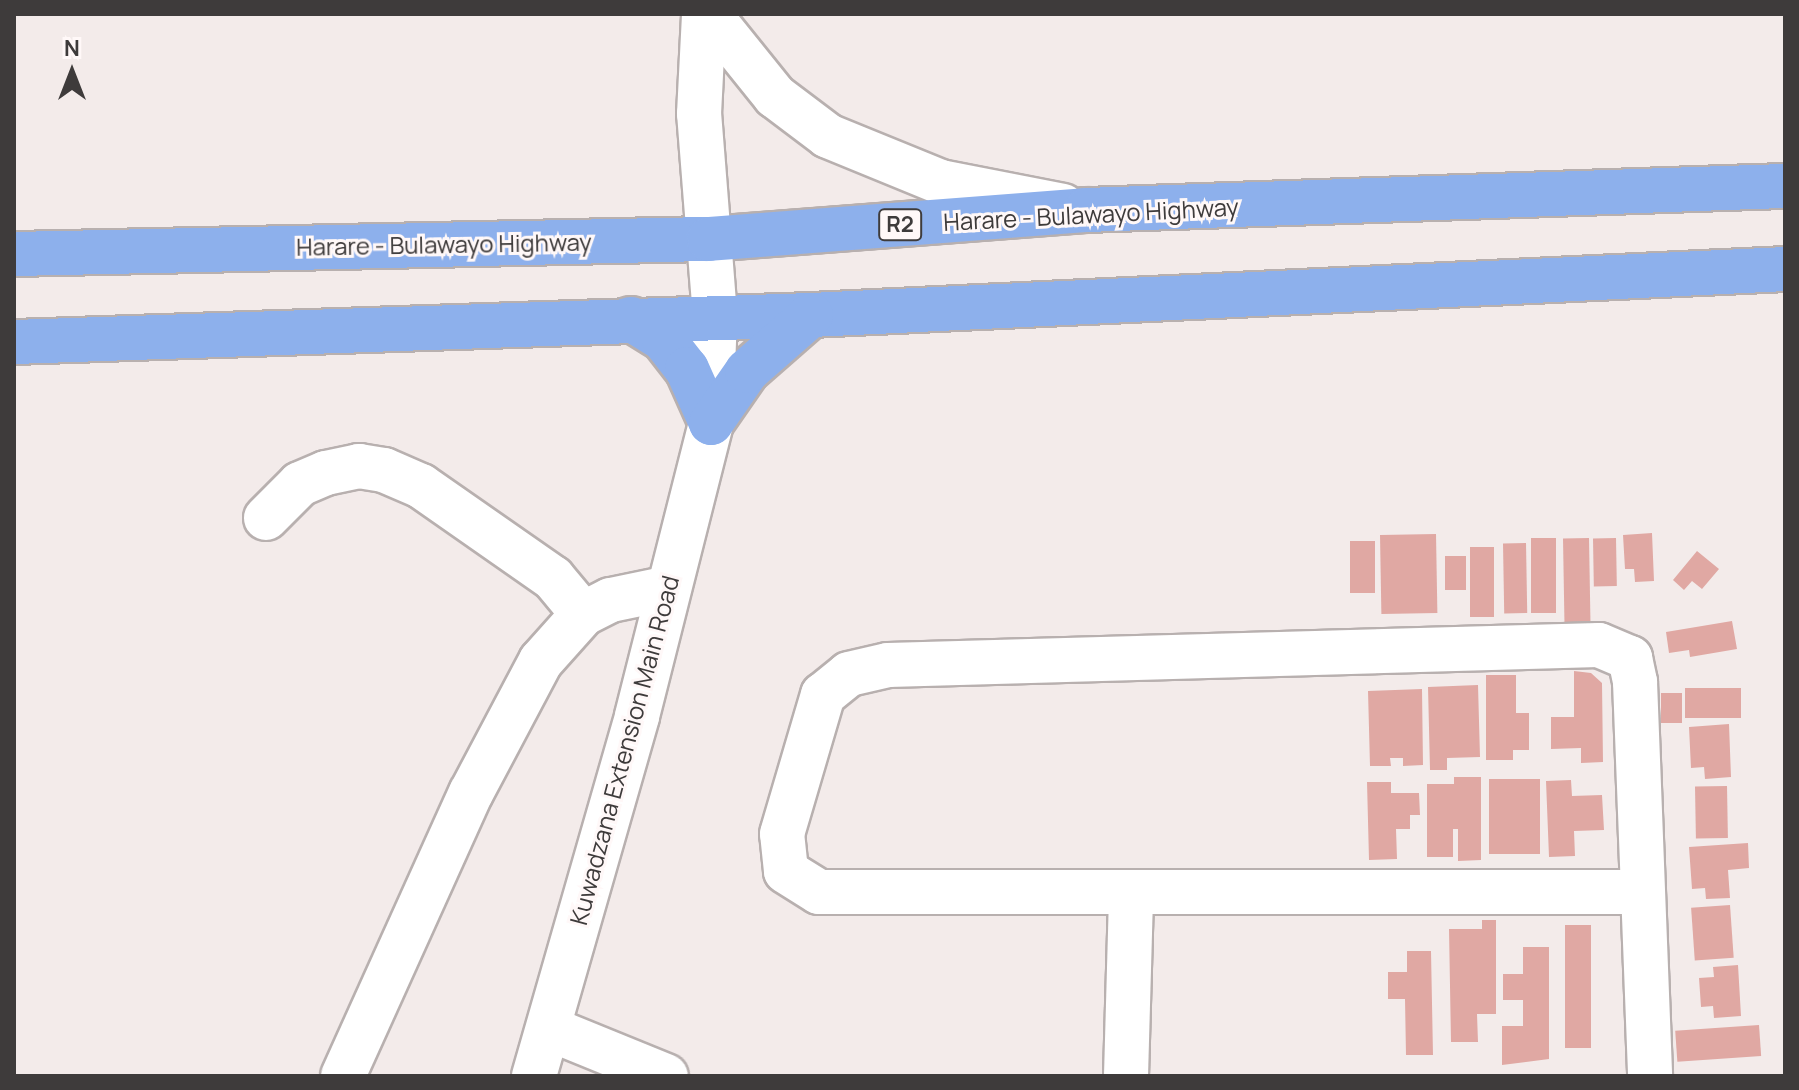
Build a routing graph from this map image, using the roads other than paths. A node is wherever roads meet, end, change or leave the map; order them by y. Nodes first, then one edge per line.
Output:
1 (706, 14) edge
2 (1785, 186) edge
3 (1086, 210) junction
4 (709, 239) junction
5 (14, 254) edge
6 (1785, 269) edge
7 (811, 315) junction
8 (715, 316) junction
9 (631, 319) junction
10 (14, 342) edge
11 (711, 423) junction
12 (266, 518) dead end
13 (669, 588) junction
14 (583, 614) junction
15 (1642, 892) junction
16 (1131, 895) junction
17 (550, 1029) junction
18 (343, 1076) edge
19 (534, 1076) edge
20 (666, 1076) edge
21 (1126, 1076) edge
22 (1650, 1076) edge

1 - 3 street
1 - 4 street, Kuwadzana Extension Main Road
2 - 3 highway, Harare - Bulawayo Highway / R2
3 - 4 highway, Harare - Bulawayo Highway / R2
4 - 5 highway, Harare - Bulawayo Highway / R2
4 - 8 street, Kuwadzana Extension Main Road
6 - 7 highway
7 - 8 highway
7 - 11 highway
8 - 9 highway
8 - 11 street, Kuwadzana Extension Main Road
9 - 10 highway
9 - 11 highway
11 - 13 street, Kuwadzana Extension Main Road
12 - 14 street
13 - 14 street
13 - 17 street, Kuwadzana Extension Main Road
14 - 18 street
15 - 16 street
15 - 16 street
15 - 22 street
16 - 21 street
17 - 19 street, Kuwadzana Extension Main Road
17 - 20 street

